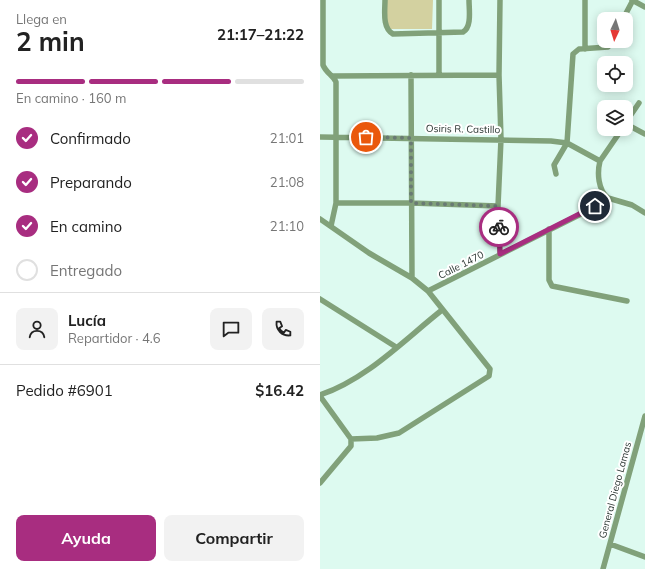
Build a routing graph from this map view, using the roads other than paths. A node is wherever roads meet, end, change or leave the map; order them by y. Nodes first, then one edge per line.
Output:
1 (323, 0) edge
2 (385, 0) edge
3 (439, 0) edge
4 (469, 0) edge
5 (500, 0) edge
6 (585, 0) edge
7 (633, 0) edge
8 (645, 7) edge
9 (627, 12) edge
10 (439, 33) junction
11 (597, 47) edge
12 (585, 48) junction
13 (439, 74) junction
14 (411, 75) junction
15 (499, 75) junction
16 (333, 76) junction
17 (639, 103) dead end
18 (633, 112) edge
19 (633, 127) edge
20 (645, 134) edge
21 (617, 136) edge
22 (320, 137) edge
23 (336, 137) junction
24 (411, 138) junction
25 (501, 139) junction
26 (567, 143) junction
27 (600, 162) junction
28 (556, 174) dead end
29 (608, 198) junction
30 (336, 203) junction
31 (411, 203) junction
32 (498, 206) junction
33 (645, 213) edge
34 (320, 220) edge
35 (331, 226) junction
36 (549, 229) junction
37 (500, 254) junction
38 (412, 278) junction
39 (428, 291) junction
40 (320, 299) edge
41 (627, 301) dead end
42 (442, 310) junction
43 (396, 347) junction
44 (320, 396) edge
45 (645, 416) edge
46 (351, 439) junction
47 (320, 481) edge
48 (610, 544) junction
49 (645, 557) edge
50 (603, 569) edge

1 - 16 street
2 - 10 street
3 - 10 street
4 - 10 street
5 - 15 street
6 - 12 street
7 - 8 street
7 - 9 street
10 - 13 street
11 - 12 street
12 - 26 street
13 - 14 street
13 - 15 street
14 - 16 street
14 - 24 street
15 - 25 street
16 - 23 street
17 - 18 street
19 - 20 street
21 - 27 street
22 - 23 street, Osiris R. Castillo
23 - 24 street, Osiris R. Castillo
23 - 30 street
24 - 25 street, Osiris R. Castillo
24 - 31 street
25 - 26 street, Osiris R. Castillo
25 - 32 street
26 - 27 street, Osiris R. Castillo
26 - 28 street
27 - 29 street
29 - 33 street
29 - 36 street, Calle 1470
30 - 31 street
30 - 35 street
31 - 32 street
31 - 38 street
32 - 37 street
34 - 35 street
35 - 38 street
36 - 37 street, Calle 1470
36 - 41 street
37 - 39 street, Calle 1470
38 - 39 street
39 - 42 street
40 - 43 street
42 - 43 street
42 - 46 street
43 - 44 street
44 - 46 street
45 - 48 street, General Diego Lamas
46 - 47 street
48 - 49 street
48 - 50 street, General Diego Lamas

